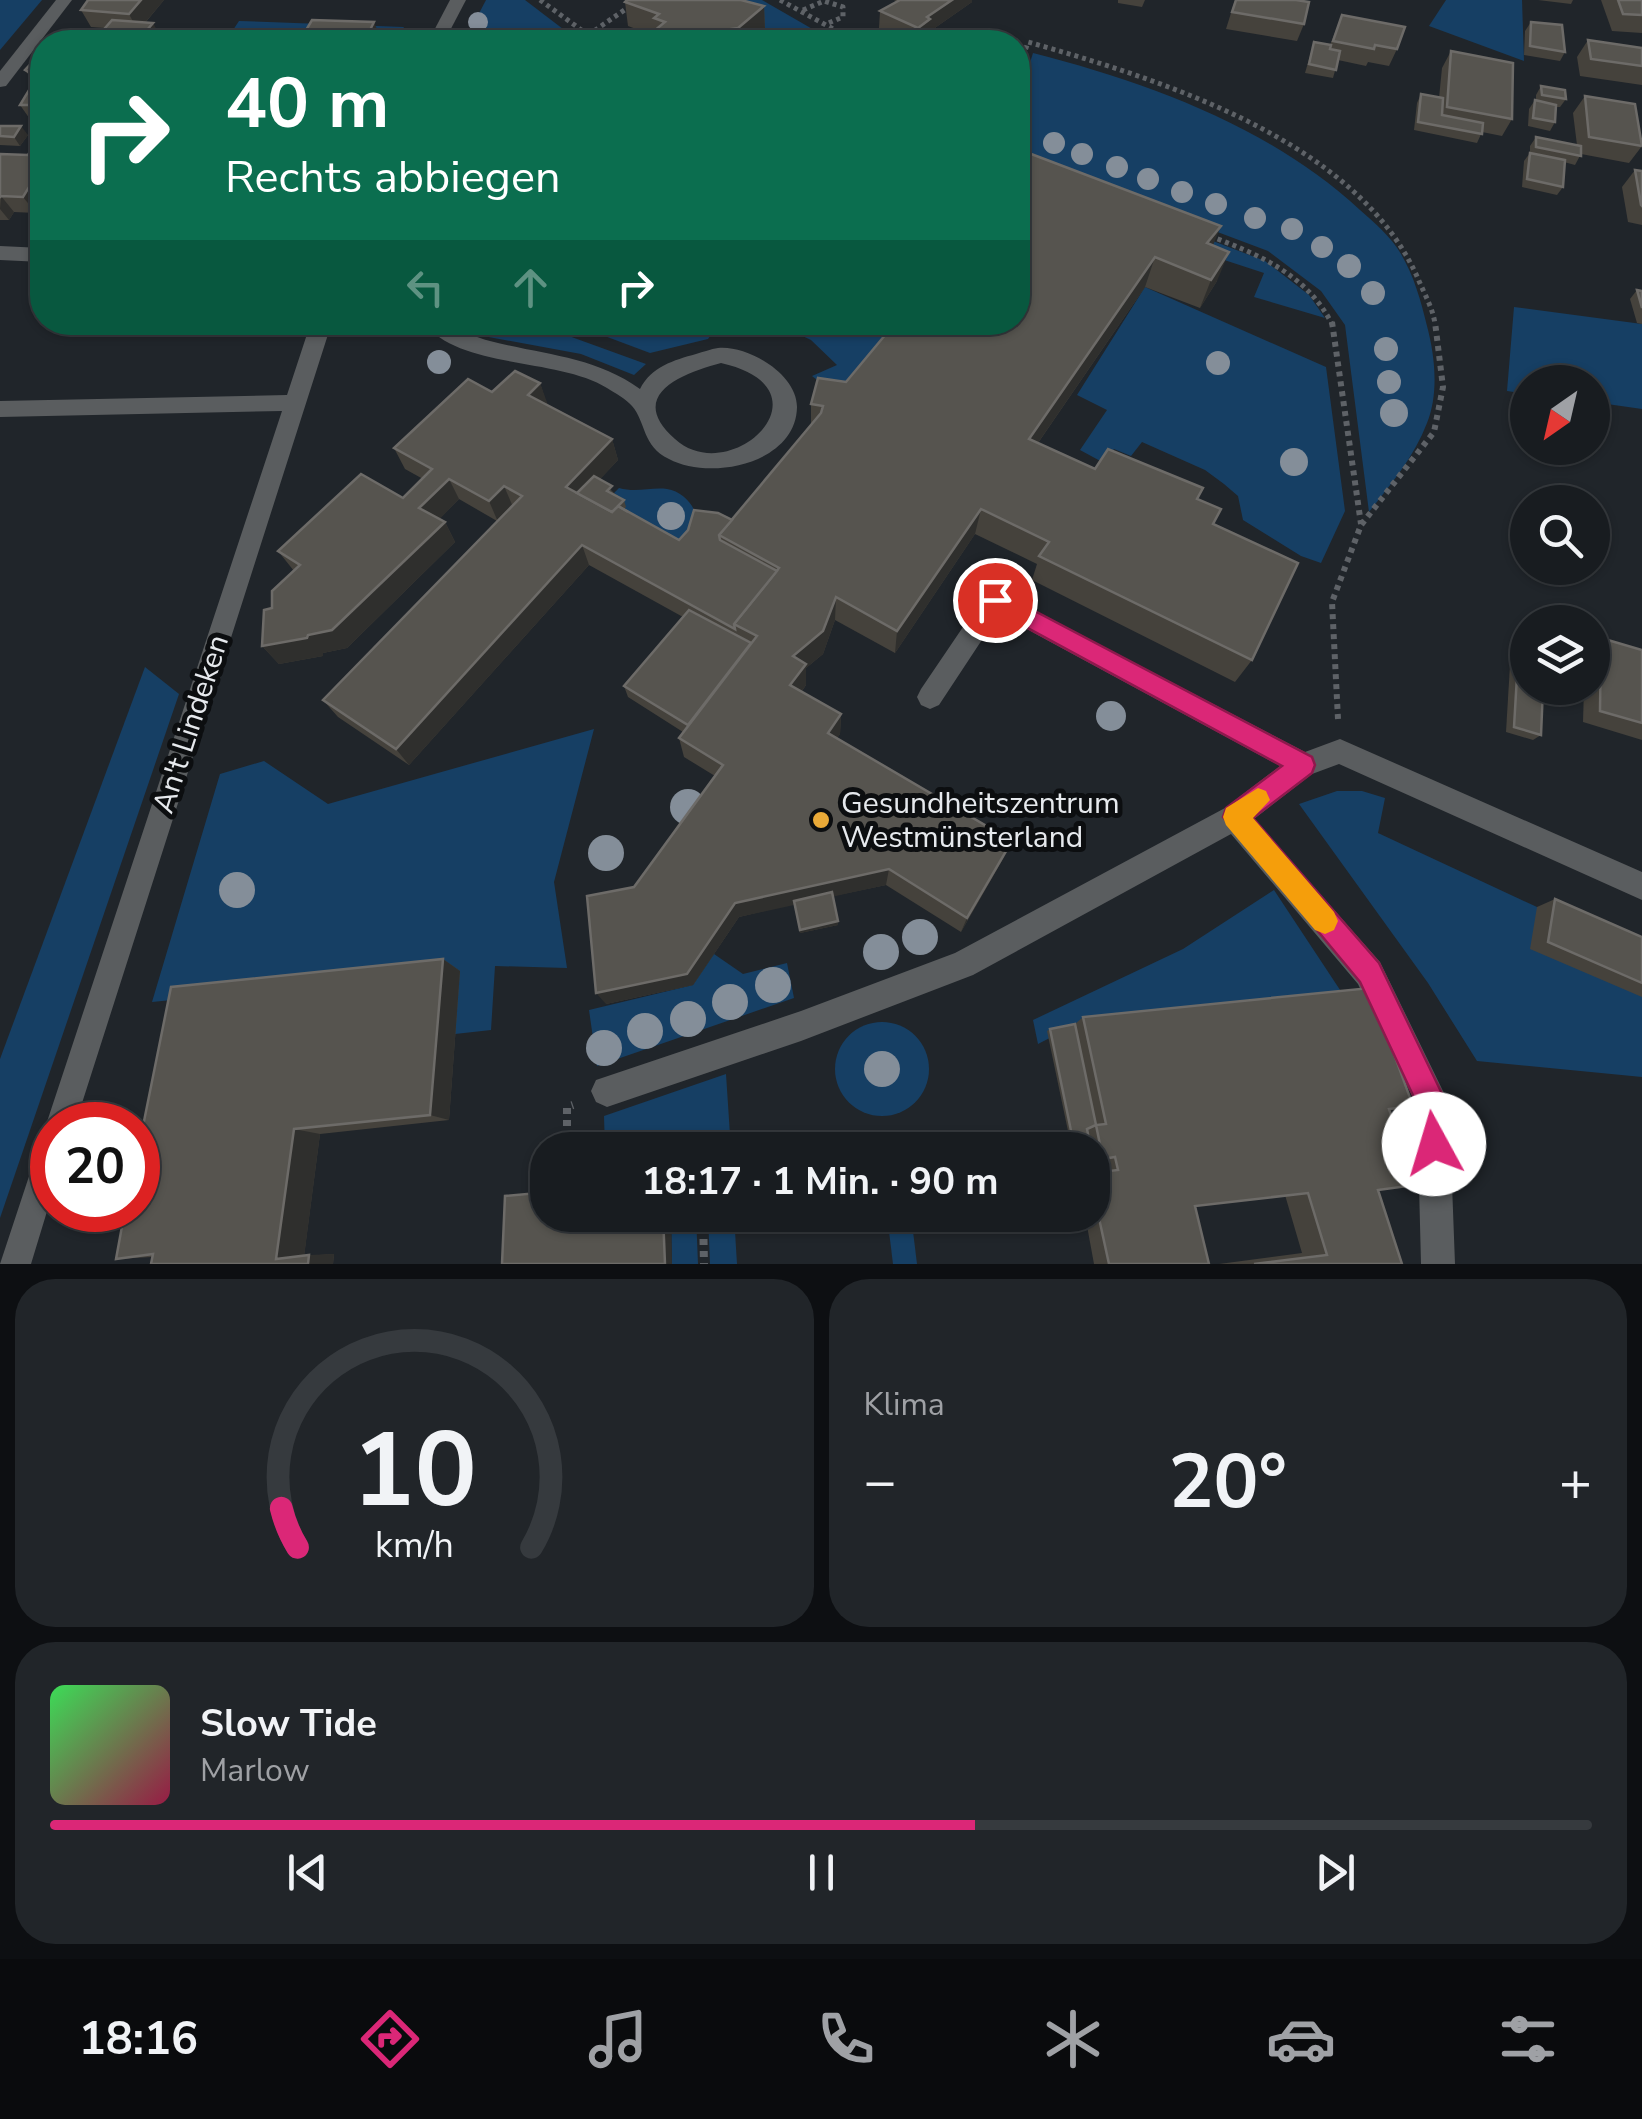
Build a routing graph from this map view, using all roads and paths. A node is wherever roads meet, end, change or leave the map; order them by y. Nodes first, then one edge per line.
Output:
1 (64, 0) edge
2 (458, 0) edge
3 (540, 0) edge
4 (639, 0) edge
5 (780, 0) edge
6 (843, 2) edge
7 (802, 11) junction
8 (825, 24) junction
9 (41, 30) edge
10 (442, 30) edge
11 (581, 30) edge
12 (595, 30) edge
13 (836, 30) edge
14 (1030, 43) edge
15 (30, 44) edge
16 (0, 82) edge
17 (1194, 230) edge
18 (0, 252) edge
19 (30, 253) edge
20 (318, 335) edge
21 (457, 335) edge
22 (294, 403) junction
23 (644, 404) junction
24 (0, 409) edge
25 (1361, 525) junction
26 (930, 698) dead end
27 (1340, 750) junction
28 (1303, 765) junction
29 (1235, 817) junction
30 (1642, 886) edge
31 (606, 1091) dead end
32 (66, 1102) edge
33 (30, 1214) edge
34 (703, 1232) edge
35 (14, 1264) edge
36 (704, 1264) edge
37 (1438, 1264) edge

1 - 9 street
2 - 10 street
3 - 11 path
4 - 12 path
5 - 7 path
6 - 7 path
6 - 8 path
7 - 8 path
8 - 13 path
14 - 25 path
15 - 16 street
17 - 25 path
18 - 19 street
20 - 22 street, An't Lindeken
21 - 23 street
22 - 24 street
22 - 32 street, An't Lindeken
23 - 23 street
25 - 27 path
26 - 28 street
27 - 28 street
27 - 30 street
28 - 29 street
29 - 31 street
29 - 37 street
33 - 35 street
34 - 36 path

